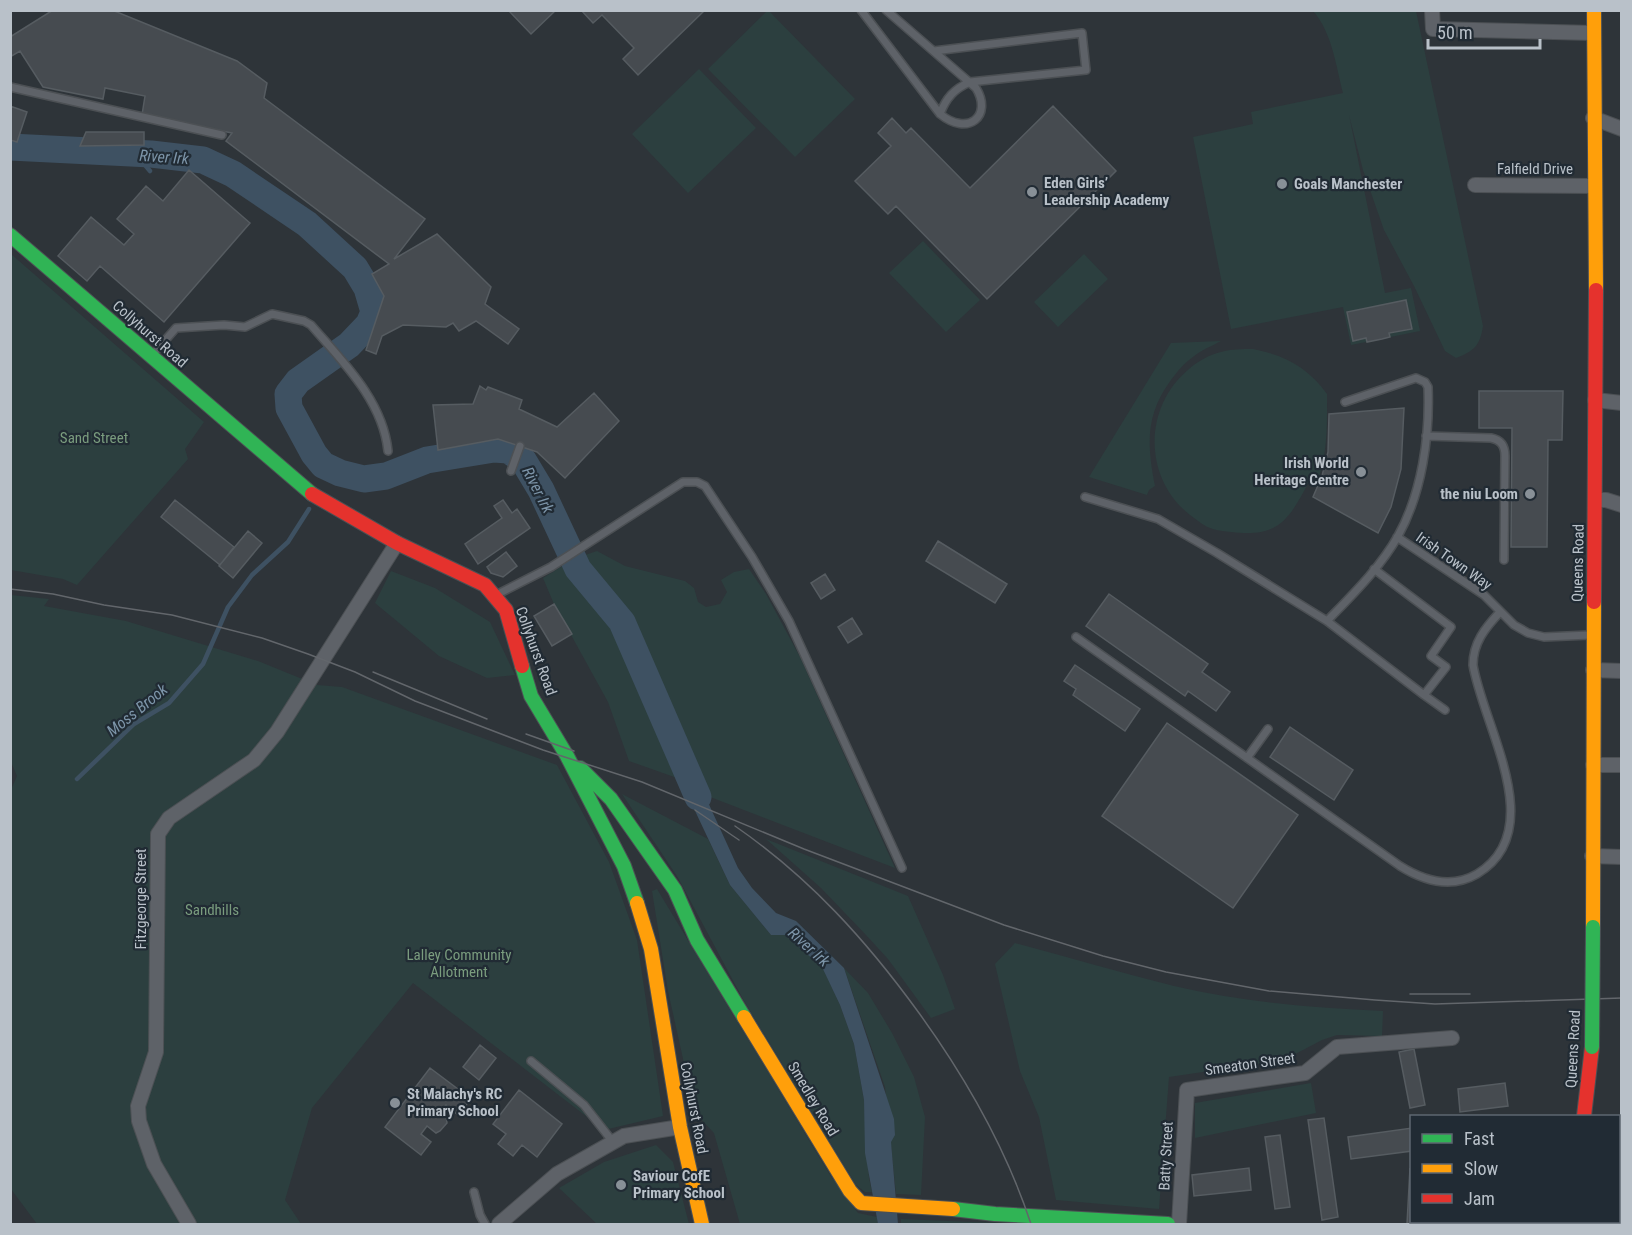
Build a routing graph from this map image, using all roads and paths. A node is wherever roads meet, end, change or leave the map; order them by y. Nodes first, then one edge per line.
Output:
1 (861, 10) edge
2 (886, 10) edge
3 (1432, 10) edge
4 (1594, 10) edge
5 (1593, 33) junction
6 (934, 51) junction
7 (970, 82) junction
8 (10, 87) edge
9 (940, 114) junction
10 (1593, 118) junction
11 (1622, 129) edge
12 (222, 135) dead end
13 (1475, 184) dead end
14 (1595, 186) junction
15 (10, 235) edge
16 (151, 356) junction
17 (1595, 400) junction
18 (1345, 402) dead end
19 (1622, 403) edge
20 (1426, 436) junction
21 (520, 447) dead end
22 (388, 452) dead end
23 (511, 471) dead end
24 (1085, 497) dead end
25 (1596, 500) junction
26 (1622, 506) edge
27 (1397, 537) junction
28 (398, 543) junction
29 (1504, 560) dead end
30 (1374, 569) junction
31 (494, 596) junction
32 (1500, 612) junction
33 (1327, 621) junction
34 (1594, 635) junction
35 (1076, 638) dead end
36 (1593, 670) junction
37 (1622, 671) edge
38 (1424, 695) junction
39 (1445, 710) dead end
40 (1268, 729) dead end
41 (567, 756) junction
42 (1247, 758) junction
43 (1593, 765) junction
44 (1622, 765) edge
45 (1592, 856) junction
46 (1622, 857) edge
47 (902, 868) dead end
48 (1452, 1038) dead end
49 (531, 1061) dead end
50 (1187, 1090) joint
51 (1584, 1115) edge
52 (680, 1127) junction
53 (613, 1142) junction
54 (474, 1192) dead end
55 (189, 1224) edge
56 (485, 1224) edge
57 (499, 1224) edge
58 (702, 1224) edge
59 (1168, 1224) edge
60 (1179, 1224) edge

1 - 9 lane
2 - 6 lane
3 - 5 street
4 - 5 main road, Queens Road
5 - 10 main road, Queens Road
6 - 7 lane
6 - 7 lane
7 - 9 lane
7 - 9 lane
8 - 12 lane
10 - 11 street
10 - 14 main road, Queens Road
13 - 14 street, Falfield Drive
14 - 17 main road, Queens Road
15 - 16 main road, Collyhurst Road
16 - 22 lane
16 - 28 main road, Collyhurst Road
17 - 19 street
17 - 25 main road, Queens Road
18 - 20 lane
20 - 27 lane
20 - 29 lane
21 - 23 lane
24 - 33 lane
25 - 26 street
25 - 34 main road, Queens Road
27 - 30 lane
27 - 32 lane, Irish Town Way
28 - 31 main road, Collyhurst Road
28 - 55 street, Fitzgeorge Street
30 - 33 lane
30 - 38 lane
31 - 41 main road, Collyhurst Road
31 - 47 lane
32 - 34 lane, Irish Town Way
32 - 42 lane
33 - 38 lane
34 - 36 main road, Queens Road
35 - 42 lane
36 - 37 street
36 - 43 main road, Queens Road
38 - 39 lane
40 - 42 lane
41 - 52 main road, Collyhurst Road
41 - 59 main road, Smedley Road
43 - 44 street
43 - 45 main road, Queens Road
45 - 46 street
45 - 51 main road, Queens Road, bridge
48 - 50 street, Smeaton Street
49 - 53 lane
50 - 60 street, Batty Street
52 - 53 street
52 - 58 main road, Collyhurst Road
53 - 57 street
54 - 56 lane

